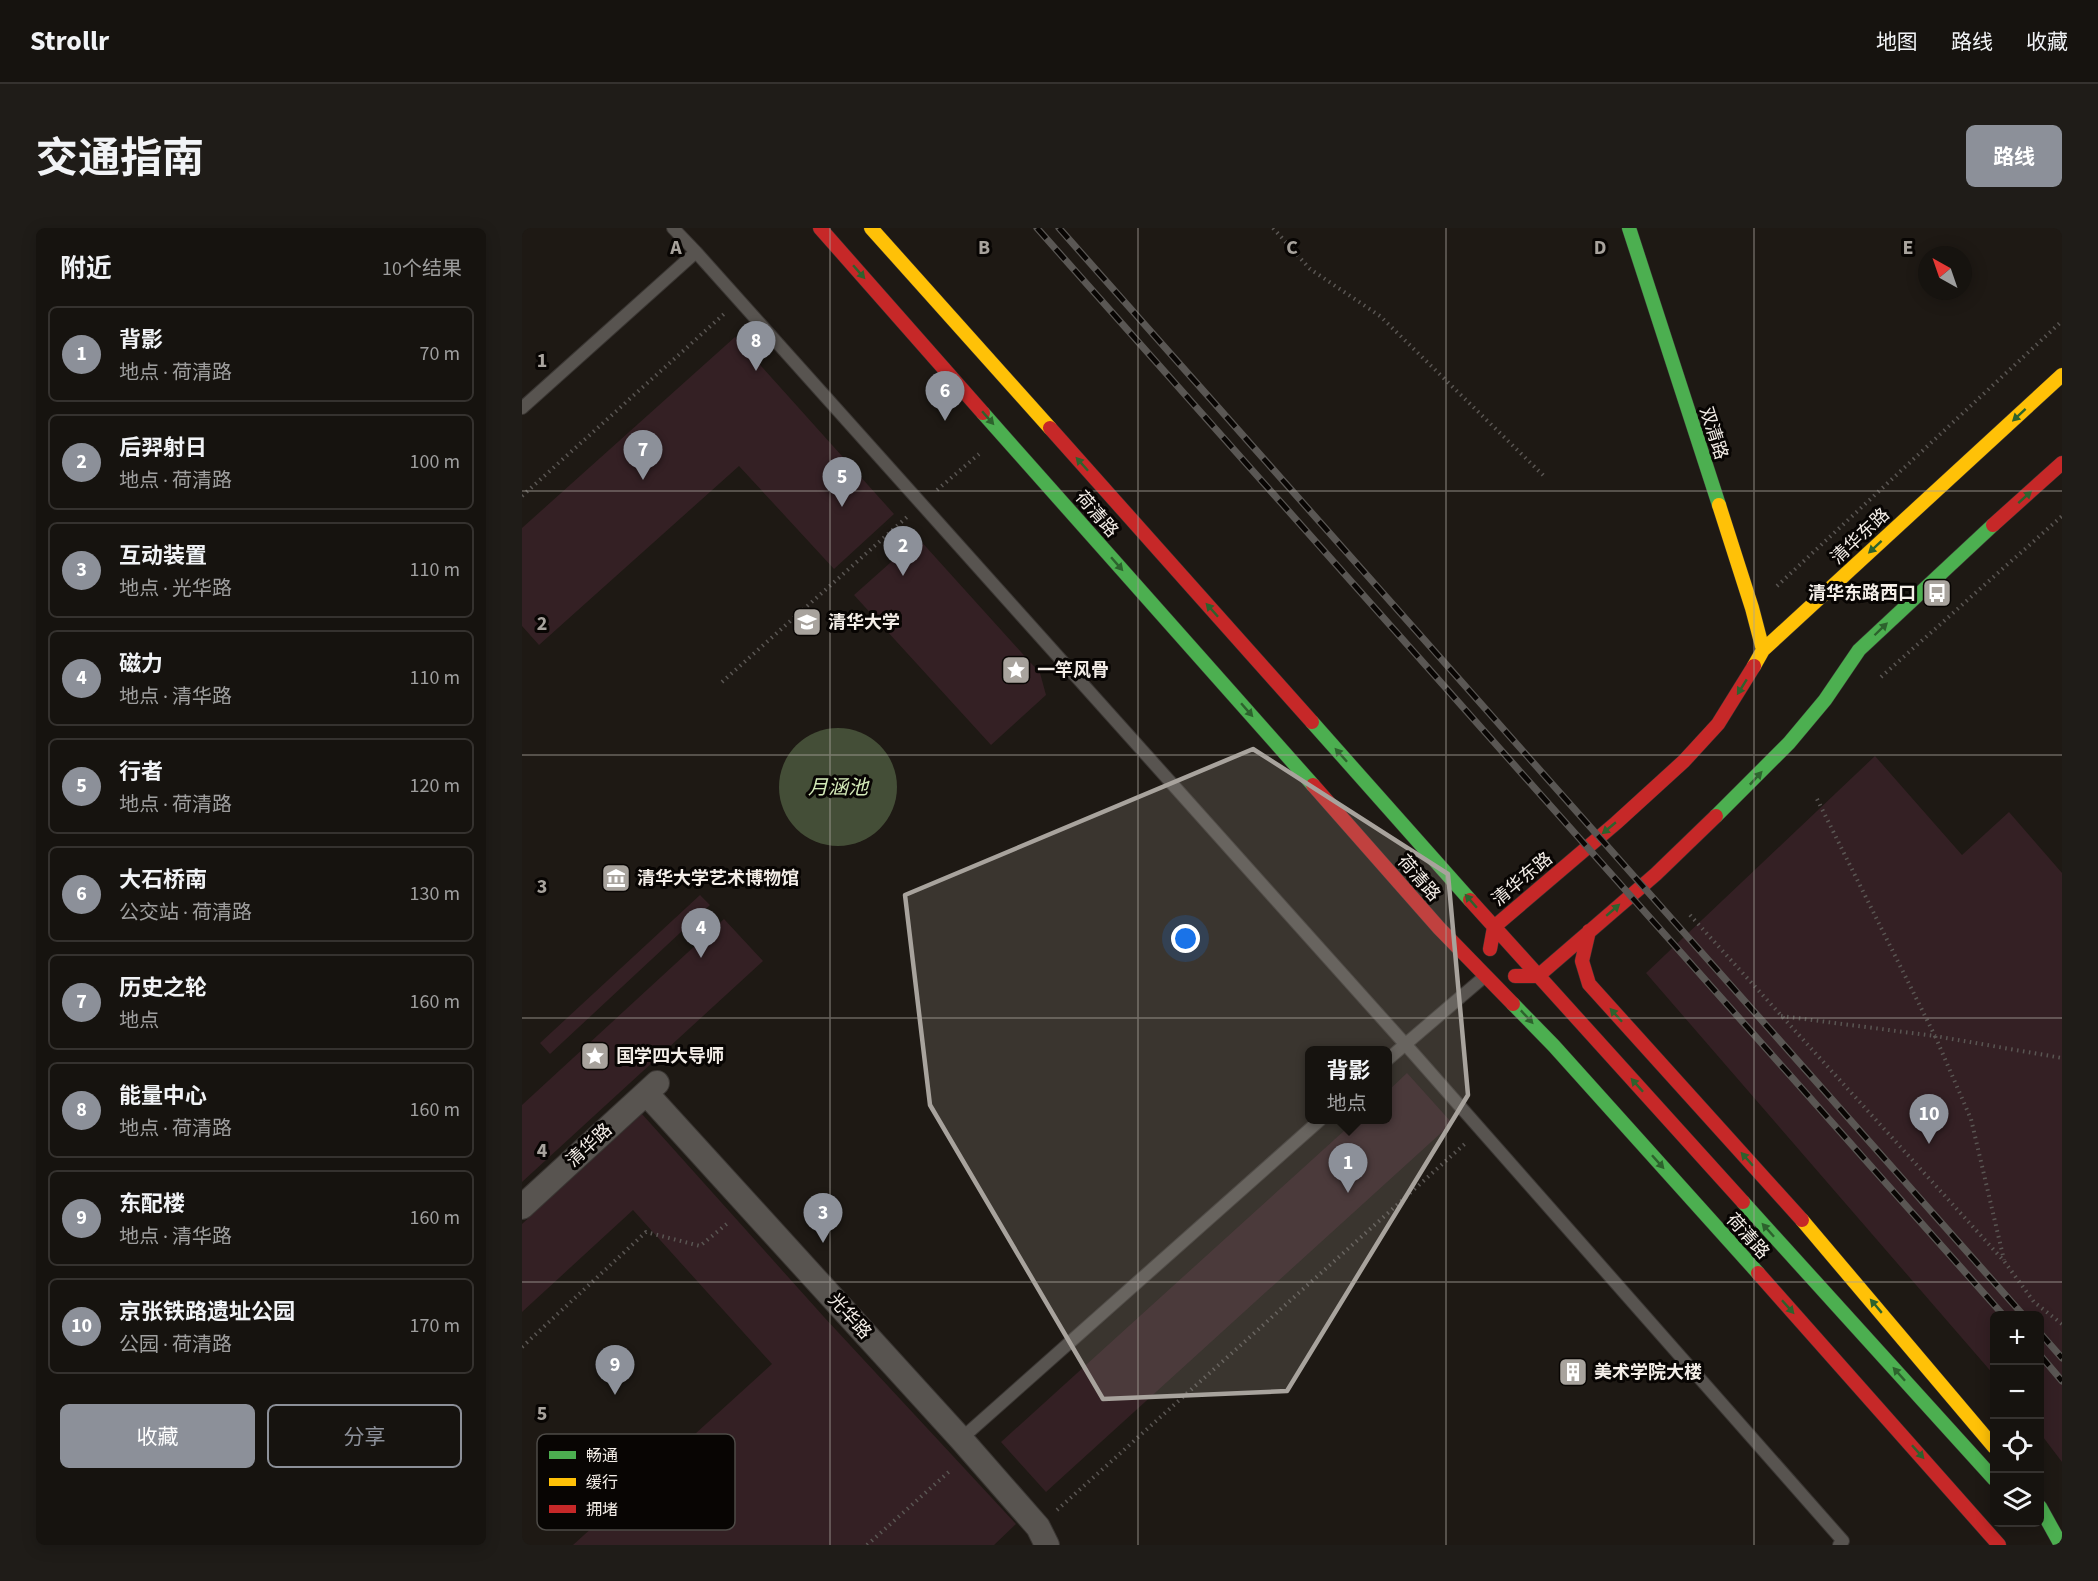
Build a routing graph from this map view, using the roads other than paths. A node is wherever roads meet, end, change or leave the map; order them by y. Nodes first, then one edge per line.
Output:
1 (673, 228) edge
2 (820, 228) edge
3 (871, 228) edge
4 (1629, 228) edge
5 (696, 252) junction
6 (2062, 375) edge
7 (522, 408) edge
8 (2062, 463) edge
9 (1763, 650) junction
10 (1494, 927) junction
11 (1589, 931) junction
12 (1487, 975) junction
13 (1538, 976) junction
14 (1405, 1044) junction
15 (1392, 1056) edge
16 (651, 1088) joint
17 (1315, 1124) edge
18 (522, 1207) edge
19 (1990, 1441) edge
20 (966, 1445) junction
21 (1990, 1473) edge
22 (2044, 1514) edge
23 (2040, 1527) edge
24 (1042, 1536) edge
25 (1839, 1545) edge
26 (1999, 1545) edge
27 (2056, 1545) edge
28 (2061, 1545) edge

1 - 5 lane
2 -> 12 main road, 荷清路
10 -> 3 main road, 荷清路
4 - 9 main road, 双清路
5 - 7 lane
5 - 14 lane
6 -> 9 main road, 清华东路
11 -> 8 main road
9 -> 10 main road, 清华东路
10 - 12 main road, 清华东路
10 - 13 main road, 荷清路
11 - 13 main road
19 -> 11 main road
12 - 13 main road
12 - 14 lane
12 -> 26 main road, 荷清路
21 -> 13 main road, 荷清路
14 - 15 lane
14 - 25 lane
16 - 18 street, 清华路
16 - 20 street, 光华路
17 - 20 lane
20 - 24 street, 光华路
22 - 28 main road
23 - 27 main road

